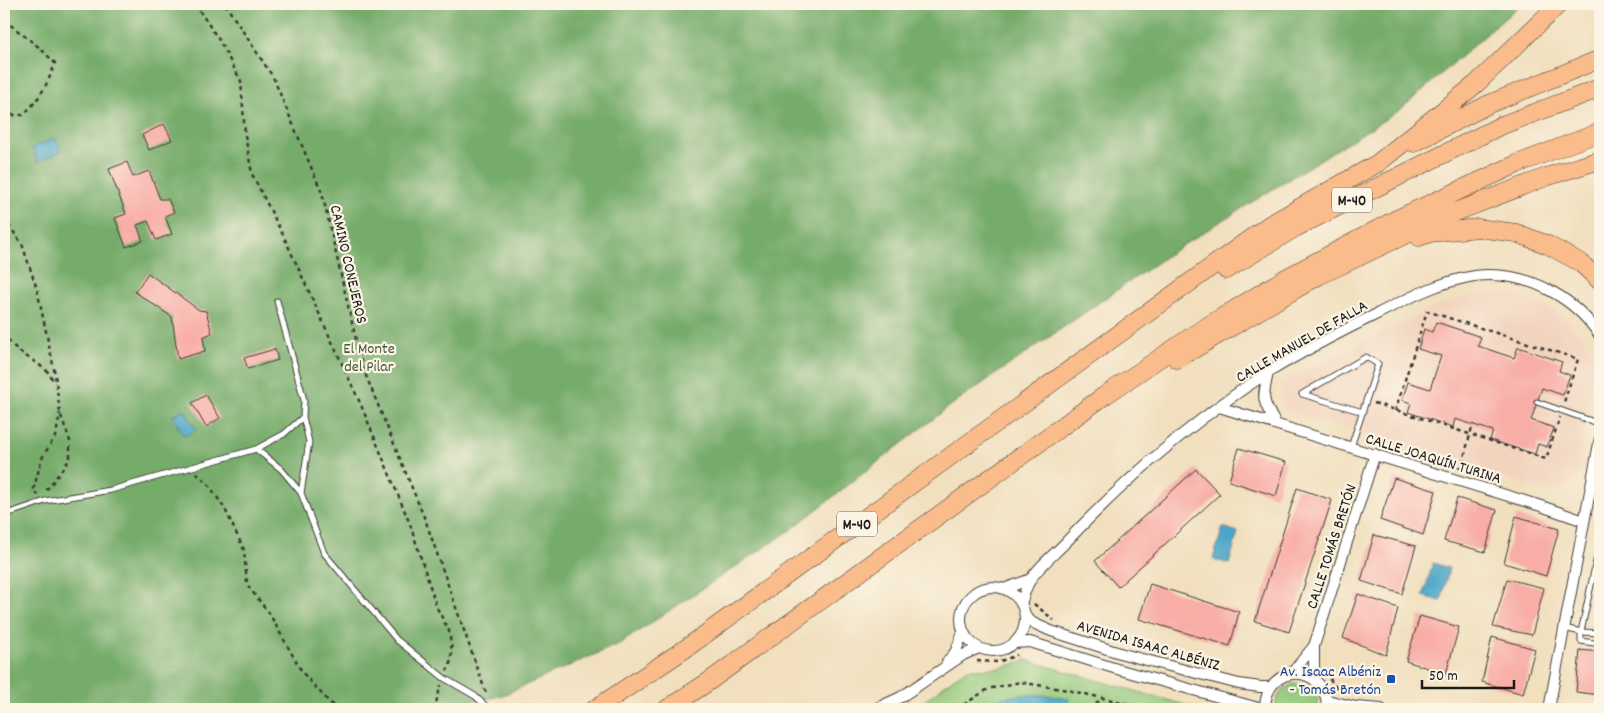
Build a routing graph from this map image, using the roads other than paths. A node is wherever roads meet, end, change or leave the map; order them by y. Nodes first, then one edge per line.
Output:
1 (1559, 4) edge
2 (1600, 59) edge
3 (1600, 88) edge
4 (1600, 132) edge
5 (1600, 160) edge
6 (1378, 163) junction
7 (1318, 276) junction
8 (1600, 282) edge
9 (277, 301) dead end
10 (1116, 336) junction
11 (1600, 336) edge
12 (1268, 373) junction
13 (1124, 383) junction
14 (1537, 402) dead end
15 (1219, 407) junction
16 (1363, 412) junction
17 (303, 417) junction
18 (1276, 424) junction
19 (1600, 424) edge
20 (1600, 438) edge
21 (1351, 447) junction
22 (256, 449) junction
23 (1375, 454) junction
24 (301, 492) junction
25 (4, 515) edge
26 (1584, 521) junction
27 (1600, 554) edge
28 (1031, 579) junction
29 (1004, 589) junction
30 (1021, 604) junction
31 (1025, 616) junction
32 (1564, 628) junction
33 (964, 632) junction
34 (1581, 632) junction
35 (1600, 633) edge
36 (1014, 643) junction
37 (1600, 644) edge
38 (1314, 646) junction
39 (980, 648) junction
40 (941, 669) junction
41 (1291, 674) junction
42 (1314, 679) junction
43 (1270, 686) junction
44 (1327, 705) edge
45 (489, 709) edge
46 (595, 709) edge
47 (667, 709) edge
48 (875, 709) edge
49 (1263, 709) edge
50 (1381, 709) edge
51 (1549, 709) edge

1 - 6 highway
2 - 6 highway
3 - 10 highway, M-40
4 - 13 highway, M-40
5 - 7 highway
6 - 10 highway
7 - 8 highway
7 - 13 highway
9 - 17 lane
10 - 46 highway, M-40
11 - 12 street, CALLE MANUEL DE FALLA
12 - 15 street, CALLE MANUEL DE FALLA
12 - 18 street
13 - 47 highway, M-40
14 - 19 lane
15 - 18 street, CALLE JOAQUÍN TURINA
15 - 28 street, CALLE MANUEL DE FALLA
16 - 16 lane
16 - 21 lane
17 - 22 lane
17 - 24 lane
18 - 21 street, CALLE JOAQUÍN TURINA
20 - 26 street
21 - 23 street, CALLE JOAQUÍN TURINA
22 - 24 lane
22 - 25 lane
23 - 26 street, CALLE JOAQUÍN TURINA
23 - 38 street, CALLE TOMÁS BRETÓN
24 - 45 lane
26 - 32 street
27 - 34 lane
28 - 29 street, CALLE MANUEL DE FALLA
28 - 30 street, CALLE MANUEL DE FALLA
29 - 30 street
29 - 33 street
30 - 31 street
31 - 36 street
31 - 43 street, AVENIDA ISAAC ALBÉNIZ
32 - 34 lane
32 - 51 street
33 - 39 street
33 - 40 street
34 - 35 lane
34 - 37 lane
36 - 39 street
36 - 49 street, AVENIDA ISAAC ALBÉNIZ
38 - 41 street, CALLE TOMÁS BRETÓN
38 - 42 street, CALLE TOMÁS BRETÓN
39 - 40 street
40 - 48 street
41 - 42 street
41 - 43 street
42 - 44 street
43 - 49 street
44 - 50 street

